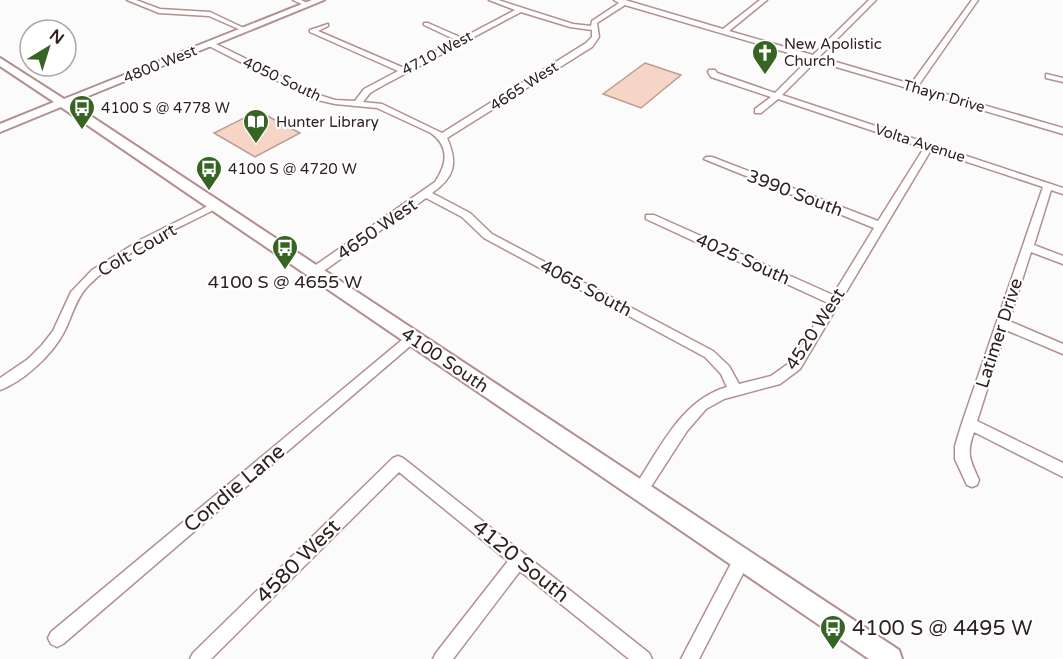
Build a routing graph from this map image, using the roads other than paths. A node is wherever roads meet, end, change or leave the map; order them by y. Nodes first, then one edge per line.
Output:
1 (130, 0) edge
2 (296, 0) edge
3 (320, 0) edge
4 (492, 0) edge
5 (764, 0) edge
6 (873, 0) edge
7 (975, 0) edge
8 (621, 1) edge
9 (308, 5) junction
10 (521, 9) junction
11 (426, 24) dead end
12 (326, 25) dead end
13 (595, 28) junction
14 (245, 30) junction
15 (724, 31) junction
16 (461, 40) junction
17 (209, 44) junction
18 (815, 58) junction
19 (0, 61) edge
20 (404, 71) junction
21 (712, 72) dead end
22 (1049, 76) dead end
23 (1063, 80) edge
24 (913, 87) junction
25 (777, 96) junction
26 (62, 103) junction
27 (358, 103) junction
28 (758, 111) dead end
29 (0, 128) edge
30 (1063, 131) edge
31 (442, 137) junction
32 (929, 146) junction
33 (709, 159) dead end
34 (1048, 186) junction
35 (1063, 190) edge
36 (426, 194) junction
37 (214, 206) junction
38 (650, 217) dead end
39 (880, 226) junction
40 (1027, 247) junction
41 (1063, 260) edge
42 (314, 272) junction
43 (835, 301) junction
44 (1002, 323) junction
45 (412, 338) junction
46 (1063, 349) edge
47 (0, 385) edge
48 (736, 391) junction
49 (969, 423) junction
50 (398, 463) joint
51 (1063, 470) edge
52 (972, 480) dead end
53 (640, 491) junction
54 (519, 559) junction
55 (742, 560) junction
56 (57, 638) dead end
57 (199, 659) edge
58 (442, 659) edge
59 (643, 659) edge
60 (690, 659) edge
61 (890, 659) edge

1 - 14 street
2 - 9 street
3 - 9 main road, 4800 West
4 - 10 street
5 - 15 street
6 - 18 street
7 - 24 street
8 - 13 street, 4665 West
8 - 15 street, Thayn Drive
9 - 14 main road, 4800 West
10 - 13 street
10 - 16 street, 4710 West
11 - 16 street
12 - 20 street
13 - 31 street, 4665 West
14 - 17 main road, 4800 West
15 - 18 street, Thayn Drive
16 - 20 street, 4710 West
17 - 26 main road, 4800 West
17 - 27 street, 4050 South
18 - 24 street, Thayn Drive
18 - 25 street
19 - 26 main road, 4100 South
20 - 27 street, 4710 West
21 - 25 street, Volta Avenue
22 - 23 street
24 - 30 street, Thayn Drive
25 - 28 street
25 - 32 street, Volta Avenue
26 - 29 main road, 4800 West
26 - 37 main road, 4100 South
27 - 31 street, 4050 South
31 - 36 street, 4650 West
32 - 34 street, Volta Avenue
32 - 39 street, 4520 West
33 - 39 street, 3990 South
34 - 35 street, Volta Avenue
34 - 40 street, Latimer Drive
36 - 42 street, 4650 West
36 - 48 street, 4065 South
37 - 42 main road, 4100 South
37 - 47 street, Colt Court
38 - 43 street, 4025 South
39 - 43 street, 4520 West
40 - 41 street
40 - 44 street, Latimer Drive
42 - 45 main road, 4100 South
43 - 48 street, 4520 West
44 - 46 street
44 - 49 street, Latimer Drive
45 - 53 main road, 4100 South
45 - 56 street, Condie Lane
48 - 53 street, 4520 West
49 - 51 street
49 - 52 street, Latimer Drive
50 - 54 street, 4120 South
50 - 57 street, 4580 West
53 - 55 main road, 4100 South
54 - 58 street
54 - 59 street, 4120 South
55 - 60 street
55 - 61 main road, 4100 South

